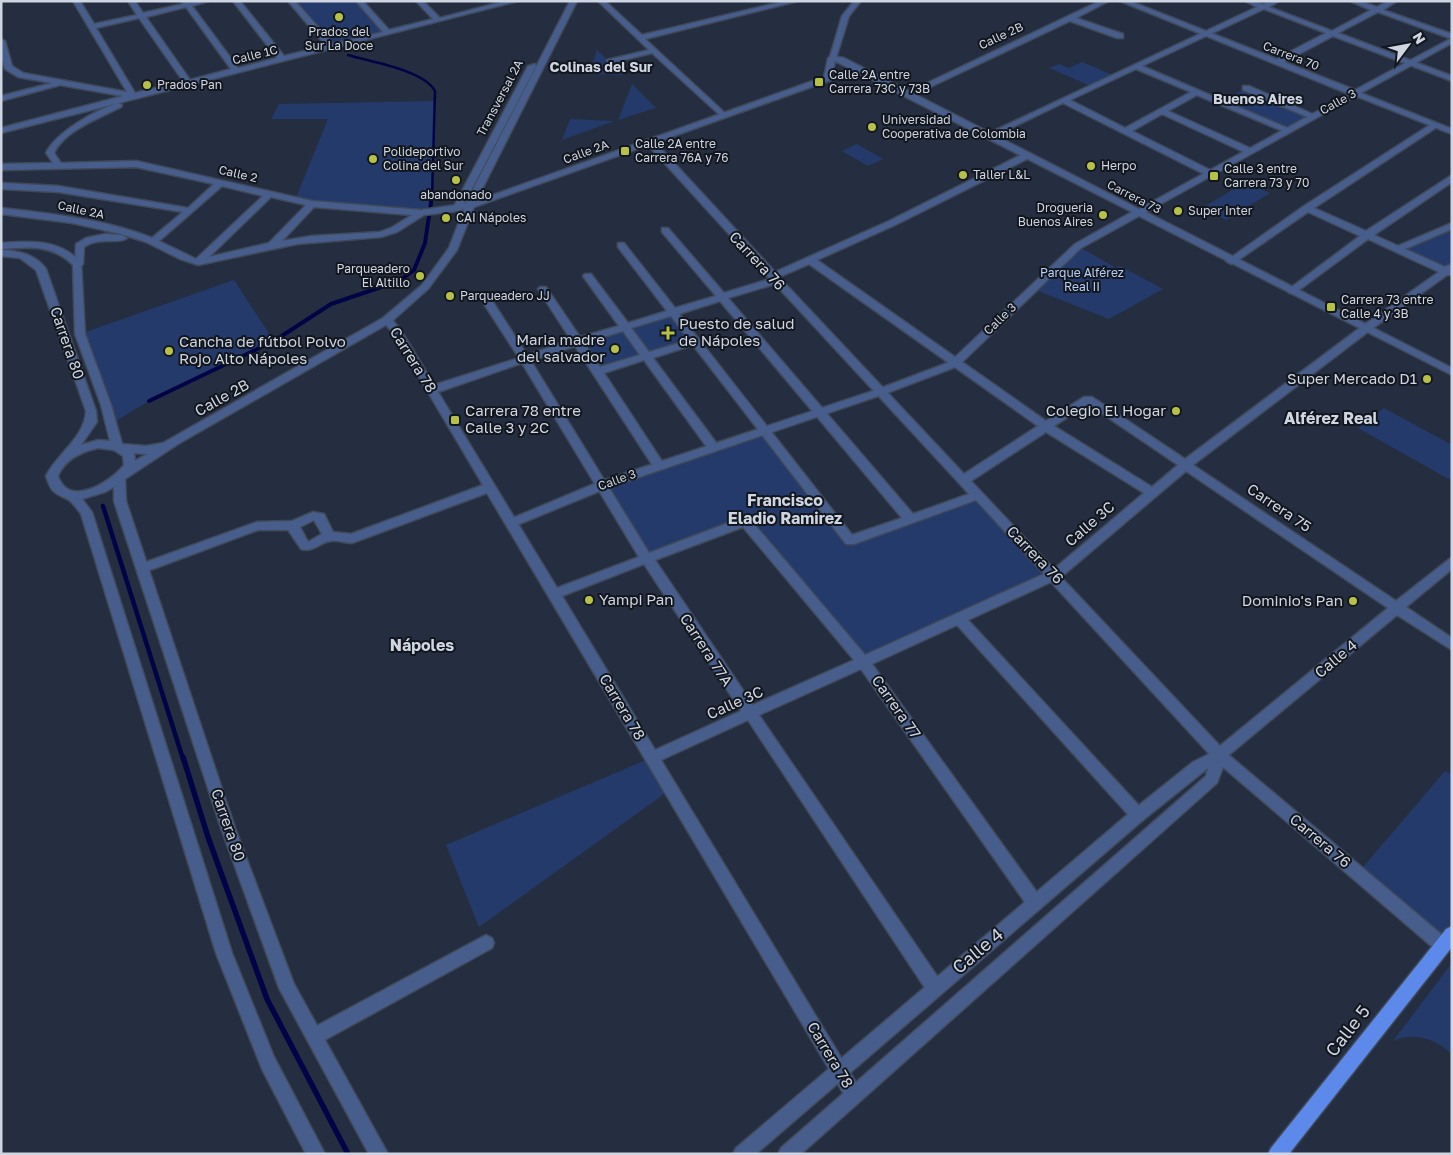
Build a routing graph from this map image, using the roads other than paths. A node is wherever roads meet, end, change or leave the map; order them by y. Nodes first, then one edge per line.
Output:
1 (76, 1) edge
2 (131, 1) edge
3 (205, 1) edge
4 (236, 1) edge
5 (291, 1) edge
6 (359, 1) edge
7 (419, 1) edge
8 (470, 1) edge
9 (514, 1) edge
10 (566, 1) edge
11 (574, 1) edge
12 (601, 1) edge
13 (795, 1) edge
14 (858, 1) edge
15 (1106, 1) edge
16 (1123, 1) edge
17 (1135, 1) edge
18 (1248, 1) edge
19 (1276, 1) edge
20 (1353, 1) edge
21 (1394, 1) edge
22 (186, 3) edge
23 (1263, 7) junction
24 (480, 10) junction
25 (1376, 10) junction
26 (140, 16) junction
27 (1070, 18) junction
28 (438, 20) junction
29 (92, 28) junction
30 (388, 33) junction
31 (1205, 33) junction
32 (1332, 33) junction
33 (1120, 36) dead end
34 (639, 38) junction
35 (1452, 39) edge
36 (1, 41) edge
37 (330, 47) junction
38 (653, 51) junction
39 (832, 58) junction
40 (283, 60) junction
41 (1281, 60) junction
42 (610, 62) dead end
43 (1409, 63) junction
44 (1135, 66) junction
45 (236, 71) junction
46 (1452, 79) edge
47 (61, 83) junction
48 (188, 83) junction
49 (1246, 88) dead end
50 (1357, 91) junction
51 (1196, 92) junction
52 (908, 94) junction
53 (133, 96) junction
54 (1, 98) edge
55 (1065, 100) junction
56 (1161, 111) junction
57 (722, 116) junction
58 (1313, 116) junction
59 (1436, 125) junction
60 (1452, 126) edge
61 (1288, 130) junction
62 (1, 131) edge
63 (1126, 131) junction
64 (1452, 132) edge
65 (986, 136) junction
66 (650, 142) junction
67 (1249, 151) junction
68 (1026, 156) junction
69 (58, 165) junction
70 (1, 168) edge
71 (1209, 173) junction
72 (1452, 178) edge
73 (220, 182) junction
74 (1, 186) edge
75 (270, 194) junction
76 (312, 204) junction
77 (470, 205) junction
78 (457, 208) junction
79 (1307, 208) junction
80 (1, 211) edge
81 (190, 211) junction
82 (421, 213) junction
83 (1138, 213) junction
84 (1452, 226) edge
85 (665, 230) dead end
86 (1367, 235) junction
87 (154, 241) junction
88 (273, 245) junction
89 (621, 245) dead end
90 (1, 246) edge
91 (1398, 249) junction
92 (1, 253) edge
93 (810, 260) junction
94 (1231, 260) junction
95 (198, 262) junction
96 (78, 264) junction
97 (1450, 271) edge
98 (588, 276) dead end
99 (774, 279) junction
100 (543, 289) dead end
101 (1292, 291) junction
102 (721, 298) junction
103 (489, 304) dead end
104 (674, 313) junction
105 (387, 320) junction
106 (626, 327) junction
107 (1365, 329) junction
108 (696, 341) junction
109 (576, 342) junction
110 (647, 356) junction
111 (525, 359) junction
112 (954, 364) junction
113 (596, 372) junction
114 (1452, 372) edge
115 (432, 390) junction
116 (880, 392) junction
117 (818, 412) junction
118 (1045, 426) junction
119 (765, 429) junction
120 (174, 441) junction
121 (121, 447) junction
122 (713, 447) junction
123 (67, 456) junction
124 (1185, 465) junction
125 (659, 466) junction
126 (123, 476) junction
127 (963, 480) junction
128 (603, 485) junction
129 (490, 487) junction
130 (1152, 492) junction
131 (71, 495) junction
132 (978, 495) junction
133 (910, 520) junction
134 (512, 523) junction
135 (294, 525) junction
136 (329, 536) junction
137 (647, 559) junction
138 (1452, 562) edge
139 (142, 568) junction
140 (1055, 575) junction
141 (554, 594) junction
142 (1398, 608) junction
143 (960, 619) junction
144 (1452, 645) edge
145 (864, 663) junction
146 (749, 714) junction
147 (1219, 755) junction
148 (653, 757) junction
149 (1138, 815) junction
150 (1035, 903) junction
151 (1447, 939) edge
152 (486, 943) dead end
153 (935, 988) junction
154 (315, 1036) junction
155 (839, 1071) junction
156 (854, 1095) junction
157 (316, 1154) edge
158 (379, 1154) edge
159 (742, 1154) edge
160 (788, 1154) edge
161 (1277, 1154) edge

1 - 29 street
2 - 26 street
3 - 22 street
4 - 40 street
5 - 37 street
6 - 30 street
7 - 28 street
8 - 24 street
9 - 24 street, Calle 1C
10 - 78 street, Transversal 2A
11 - 77 street, Transversal 2A
12 - 34 street
13 - 34 street
14 - 39 street
15 - 27 street, Calle 2B
16 - 31 street, Carrera 70
17 - 31 street, Carrera 70
18 - 23 street
19 - 23 street
20 - 25 street
21 - 25 street
22 - 26 street
22 - 45 street
23 - 31 street
23 - 32 street
24 - 28 street, Calle 1C
25 - 32 street
25 - 35 street
26 - 29 street
26 - 48 street
27 - 33 street
27 - 52 street, Calle 2B
28 - 30 street, Calle 1C
29 - 53 street
30 - 37 street, Calle 1C
31 - 41 street, Carrera 70
31 - 44 street
31 - 50 street, Carrera 70
32 - 41 street
32 - 43 street
34 - 38 street
35 - 43 street, Calle 3
36 - 47 street
37 - 40 street, Calle 1C
38 - 42 street
38 - 57 street
39 - 52 street, Carrera 73
39 - 57 street, Calle 2A
40 - 45 street, Calle 1C
41 - 50 street, Carrera 70
43 - 46 street
43 - 50 street, Calle 3
44 - 51 street
44 - 55 street
45 - 48 street, Calle 1C
47 - 53 street
47 - 54 street
48 - 53 street, Calle 1C
49 - 58 street
50 - 58 street, Calle 3
50 - 59 street, Carrera 70
50 - 60 street, Carrera 70
51 - 56 street
51 - 61 street
52 - 65 street, Carrera 73
53 - 62 street, Calle 1C
53 - 69 street
55 - 63 street
55 - 65 street
56 - 63 street
56 - 67 street
57 - 66 street, Calle 2A
58 - 61 street, Calle 3
59 - 64 street, Carrera 70
59 - 79 street
61 - 67 street, Calle 3
63 - 71 street
65 - 68 street, Carrera 73
66 - 77 street, Calle 2A
66 - 99 street, Carrera 76
67 - 71 street, Calle 3
68 - 83 street, Carrera 73
68 - 93 street
69 - 70 street, Calle 2
69 - 73 street, Calle 2
71 - 83 street, Calle 3
72 - 86 street
73 - 75 street, Calle 2
73 - 81 street
74 - 81 street
75 - 76 street, Calle 2
75 - 95 street
76 - 82 street, Calle 2
76 - 88 street
77 - 78 street, Calle 2
77 - 105 street
78 - 82 street, Calle 2
79 - 86 street
79 - 94 street
80 - 87 street, Calle 2A
81 - 87 street
82 - 88 street
83 - 94 street, Carrera 73
83 - 112 street, Calle 3
84 - 91 street
85 - 102 street
86 - 91 street
86 - 101 street
87 - 95 street, Calle 2A
87 - 96 street, Calle 2A
88 - 95 street
89 - 104 street
90 - 96 street
91 - 97 street
92 - 123 street, Carrera 80
93 - 99 street
93 - 112 street
94 - 101 street, Carrera 73
96 - 121 street, Carrera 80
97 - 107 street, Calle 3C
98 - 106 street
99 - 102 street
99 - 116 street, Carrera 76
100 - 109 street
101 - 107 street, Carrera 73
102 - 104 street
102 - 117 street
103 - 111 street, Carrera 77A
104 - 106 street
104 - 108 street
105 - 115 street, Carrera 78
105 - 120 street, Calle 2B
106 - 109 street
106 - 110 street
107 - 114 street, Carrera 73
107 - 124 street, Calle 3C
108 - 110 street
108 - 119 street
109 - 111 street
109 - 113 street
110 - 113 street
110 - 122 street
111 - 115 street
111 - 128 street, Carrera 77A
112 - 116 street, Calle 3
112 - 118 street
113 - 125 street
115 - 129 street, Carrera 78
116 - 117 street, Calle 3
116 - 127 street, Carrera 76
117 - 119 street, Calle 3
117 - 133 street
118 - 124 street, Carrera 75
118 - 127 street
118 - 130 street
119 - 122 street, Calle 3
119 - 133 street
120 - 121 street, Calle 2B
120 - 126 street, Calle 2B
121 - 123 street
121 - 126 street, Carrera 80
122 - 125 street, Calle 3
123 - 131 street, Carrera 80
124 - 130 street, Calle 3C
124 - 142 street, Carrera 75
125 - 128 street, Calle 3
126 - 131 street
126 - 139 street, Carrera 80
127 - 132 street, Carrera 76
128 - 134 street, Calle 3
128 - 137 street, Carrera 77A
129 - 134 street, Carrera 78
129 - 136 street
130 - 140 street, Calle 3C
131 - 157 street, Carrera 80
132 - 133 street
132 - 140 street, Carrera 76
134 - 141 street, Carrera 78
135 - 136 street
135 - 136 street
135 - 139 street
137 - 141 street
137 - 145 street, Carrera 77
137 - 146 street, Carrera 77A
138 - 142 street, Calle 4
139 - 154 street, Carrera 80
140 - 143 street, Calle 3C
140 - 147 street, Carrera 76
141 - 148 street, Carrera 78
142 - 144 street, Carrera 75
142 - 147 street, Calle 4
143 - 145 street, Calle 3C
143 - 149 street
145 - 146 street, Calle 3C
145 - 150 street, Carrera 77
146 - 148 street, Calle 3C
146 - 153 street, Carrera 77A
147 - 149 street, Calle 4
147 - 151 street, Carrera 76
147 - 156 street, Calle 4
148 - 155 street, Carrera 78
149 - 150 street, Calle 4
150 - 153 street, Calle 4
151 - 161 main road, Calle 5
152 - 154 street
153 - 155 street, Calle 4
154 - 158 street, Carrera 80
155 - 156 street, Carrera 78
155 - 159 street, Calle 4
156 - 160 street, Calle 4

